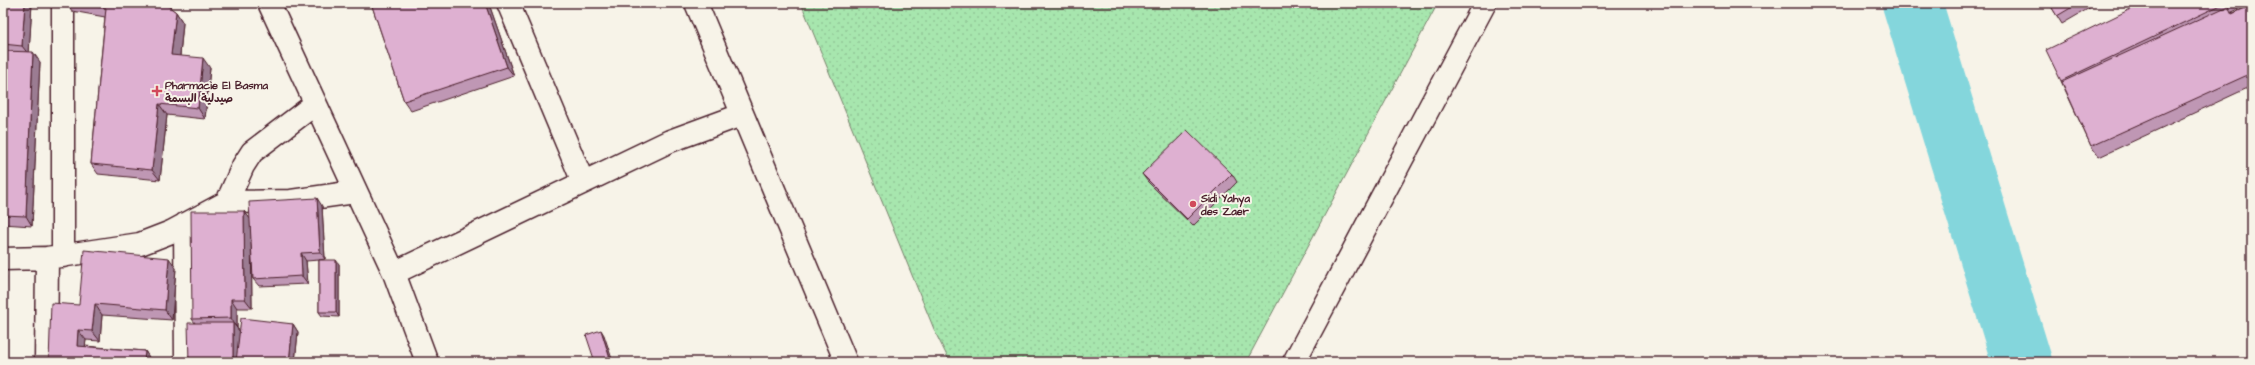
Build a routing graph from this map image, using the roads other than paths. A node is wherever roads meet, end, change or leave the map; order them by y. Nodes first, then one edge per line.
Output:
1 (63, 3) edge
2 (269, 3) edge
3 (508, 3) edge
4 (696, 3) edge
5 (1485, 3) edge
6 (315, 104) junction
7 (741, 115) junction
8 (583, 182) junction
9 (355, 192) junction
10 (227, 202) junction
11 (185, 224) junction
12 (55, 257) junction
13 (3, 259) edge
14 (394, 273) junction
15 (843, 361) edge
16 (46, 362) edge
17 (186, 362) edge
18 (427, 362) edge
19 (1294, 362) edge

1 - 12 street
2 - 6 street
3 - 8 street
4 - 7 street
5 - 19 street
6 - 9 street
6 - 10 street
7 - 8 street
7 - 15 street
8 - 14 street
9 - 10 street
9 - 14 street
10 - 11 street
11 - 12 street
11 - 17 street
12 - 13 street
12 - 16 street
14 - 18 street

